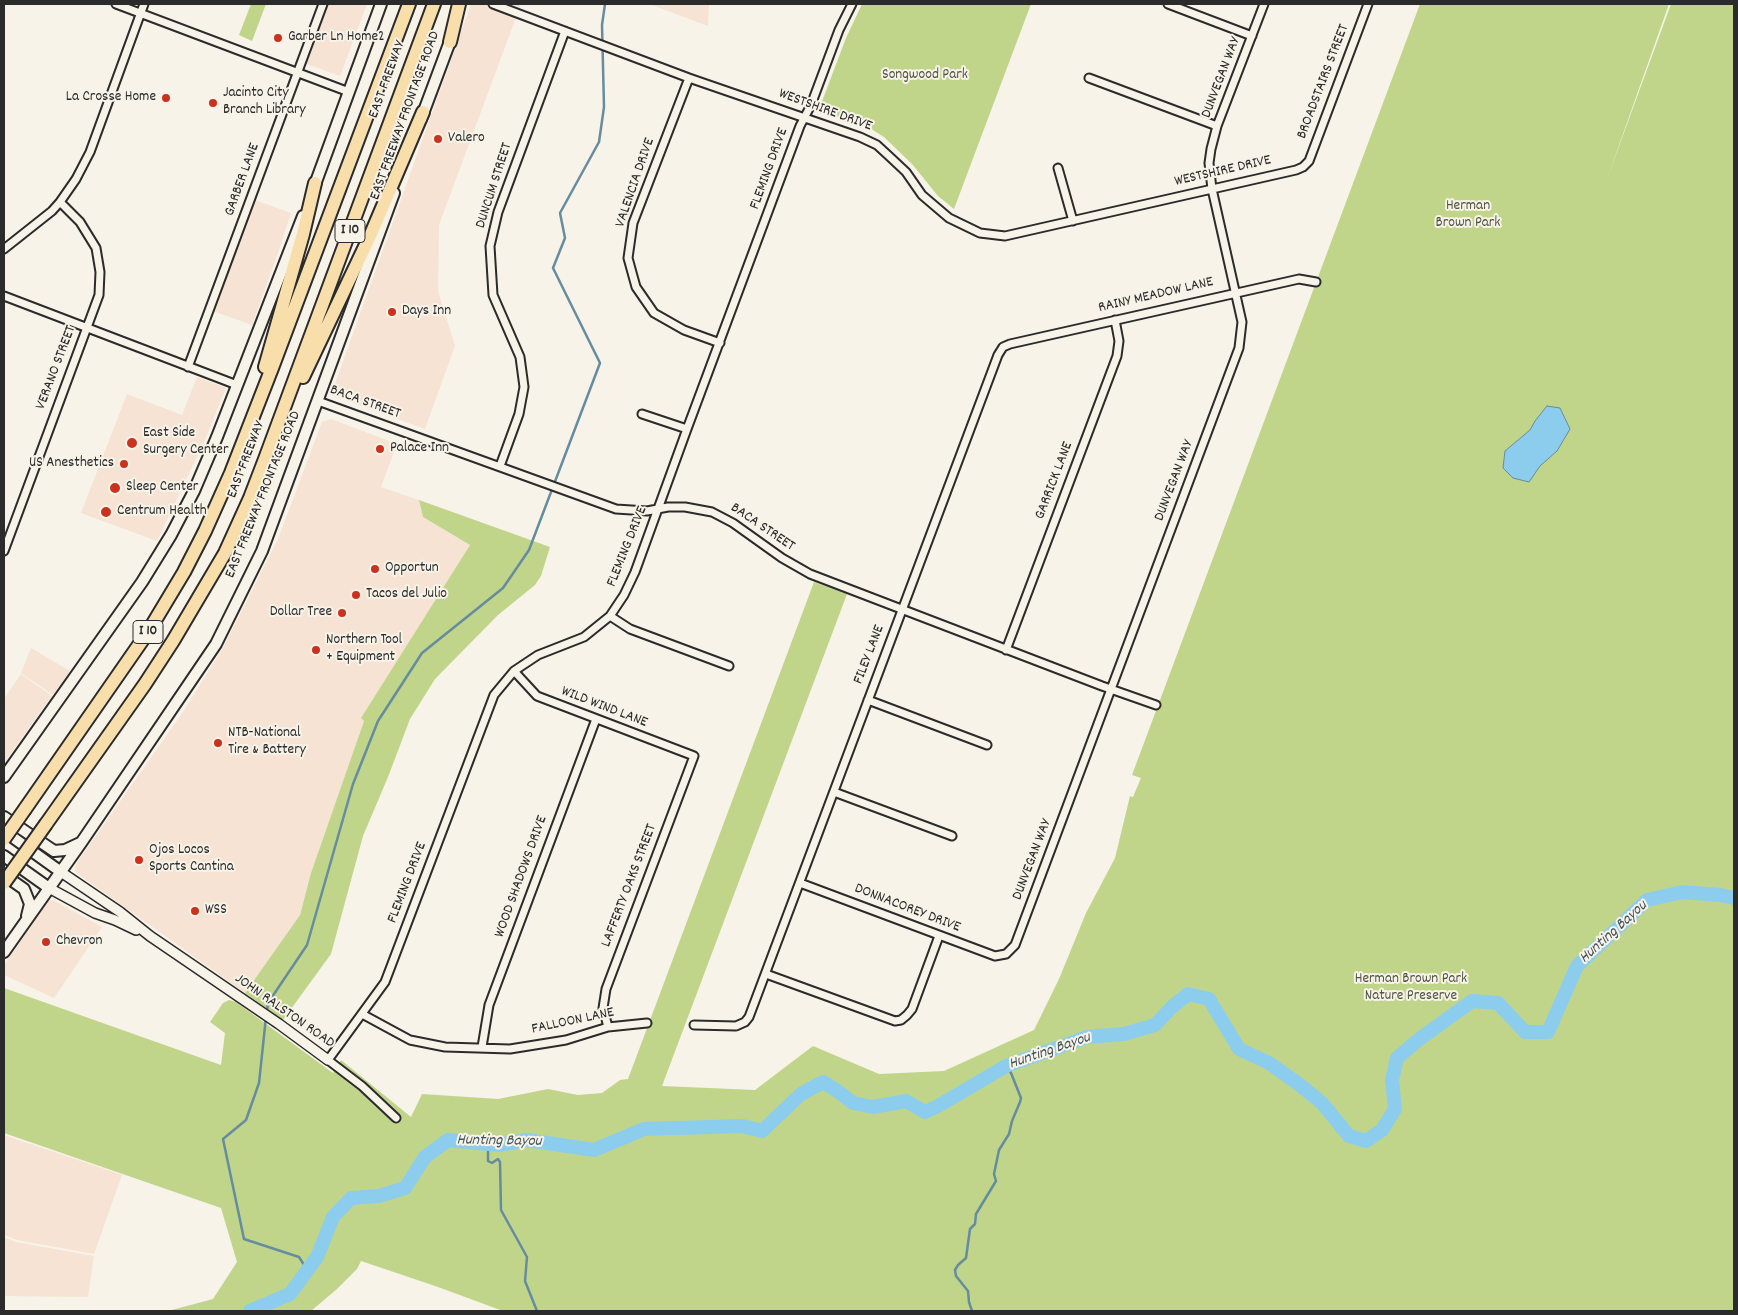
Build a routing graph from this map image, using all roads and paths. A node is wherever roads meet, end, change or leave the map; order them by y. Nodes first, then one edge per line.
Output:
1 (116, 4) edge
2 (144, 4) edge
3 (323, 4) edge
4 (381, 4) edge
5 (409, 4) edge
6 (434, 4) edge
7 (459, 4) edge
8 (464, 4) edge
9 (493, 4) edge
10 (852, 4) edge
11 (1168, 4) edge
12 (1264, 4) edge
13 (1368, 4) edge
14 (141, 12) junction
15 (565, 31) junction
16 (1252, 36) junction
17 (450, 42) junction
18 (297, 73) junction
19 (689, 78) junction
20 (1088, 78) dead end
21 (349, 92) junction
22 (424, 112) junction
23 (805, 117) junction
24 (1217, 126) junction
25 (1303, 167) joint
26 (1058, 168) dead end
27 (315, 183) junction
28 (1212, 189) junction
29 (60, 202) junction
30 (1072, 221) junction
31 (4, 249) edge
32 (1316, 282) dead end
33 (1236, 292) junction
34 (4, 296) edge
35 (1115, 320) junction
36 (87, 328) junction
37 (720, 343) junction
38 (1003, 347) joint
39 (188, 367) junction
40 (237, 385) junction
41 (318, 401) junction
42 (642, 414) dead end
43 (687, 429) junction
44 (243, 440) junction
45 (265, 459) junction
46 (500, 466) junction
47 (658, 509) junction
48 (4, 550) edge
49 (902, 610) junction
50 (610, 616) junction
51 (1006, 650) junction
52 (729, 666) dead end
53 (514, 671) junction
54 (1111, 689) junction
55 (868, 700) junction
56 (1156, 705) dead end
57 (596, 719) junction
58 (987, 745) dead end
59 (694, 756) joint
60 (4, 777) edge
61 (834, 792) junction
62 (4, 816) edge
63 (4, 831) edge
64 (952, 836) dead end
65 (4, 839) edge
66 (81, 843) junction
67 (4, 856) edge
68 (60, 872) junction
69 (4, 875) edge
70 (4, 883) edge
71 (800, 883) junction
72 (49, 888) junction
73 (26, 922) junction
74 (150, 936) junction
75 (939, 936) junction
76 (4, 952) edge
77 (1006, 954) joint
78 (766, 974) junction
79 (362, 1014) junction
80 (647, 1023) dead end
81 (694, 1025) dead end
82 (608, 1027) junction
83 (482, 1047) junction
84 (328, 1060) junction
85 (396, 1118) dead end

1 - 14 street
2 - 14 street
3 - 18 street, GARBER LANE
4 - 21 main road
5 - 44 highway, EAST FREEWAY / I 10
6 - 45 highway, EAST FREEWAY / I 10
7 - 17 highway
8 - 17 main road, EAST FREEWAY FRONTAGE ROAD
9 - 15 street, WESTSHIRE DRIVE
10 - 23 street, FLEMING DRIVE
11 - 16 street
12 - 16 street, DUNVEGAN WAY
13 - 25 street, BROADSTAIRS STREET
14 - 18 street
14 - 29 street
15 - 19 street, WESTSHIRE DRIVE
15 - 46 street, DUNCUM STREET
16 - 24 street, DUNVEGAN WAY
17 - 22 main road, EAST FREEWAY FRONTAGE ROAD
18 - 21 street
18 - 39 street, GARBER LANE
19 - 23 street, WESTSHIRE DRIVE
19 - 37 street, VALENCIA DRIVE
20 - 24 street
21 - 27 main road
22 - 41 main road, EAST FREEWAY FRONTAGE ROAD
22 - 45 highway
23 - 30 street, WESTSHIRE DRIVE
23 - 37 street, FLEMING DRIVE
24 - 28 street, DUNVEGAN WAY
25 - 28 street, WESTSHIRE DRIVE
26 - 30 street
27 - 40 main road
27 - 44 highway
28 - 30 street, WESTSHIRE DRIVE
28 - 33 street, DUNVEGAN WAY
29 - 31 street
29 - 36 street, VERANO STREET
32 - 33 street, RAINY MEADOW LANE
33 - 35 street, RAINY MEADOW LANE
33 - 54 street, DUNVEGAN WAY
34 - 36 street
35 - 38 street, RAINY MEADOW LANE
35 - 51 street, GARRICK LANE
36 - 39 street
36 - 48 street, VERANO STREET
37 - 43 street, FLEMING DRIVE
38 - 49 street, FILEY LANE
39 - 40 street
40 - 60 main road
41 - 46 street, BACA STREET
41 - 66 main road, EAST FREEWAY FRONTAGE ROAD
42 - 43 street
43 - 47 street, FLEMING DRIVE
44 - 65 highway, EAST FREEWAY / I 10, bridge
45 - 70 highway, EAST FREEWAY / I 10, bridge
46 - 47 street, BACA STREET
47 - 49 street, BACA STREET
47 - 50 street, FLEMING DRIVE
49 - 51 street, BACA STREET
49 - 55 street, FILEY LANE
50 - 52 street
50 - 53 street, FLEMING DRIVE
51 - 54 street, BACA STREET
53 - 57 street, WILD WIND LANE
53 - 79 street, FLEMING DRIVE
54 - 56 street, BACA STREET
54 - 77 street, DUNVEGAN WAY
55 - 58 street
55 - 61 street, FILEY LANE
57 - 59 street, WILD WIND LANE
57 - 83 street, WOOD SHADOWS DRIVE
59 - 82 street, LAFFERTY OAKS STREET
61 - 64 street
61 - 71 street, FILEY LANE
62 - 66 main road
63 - 68 main road
66 - 68 main road, EAST FREEWAY FRONTAGE ROAD
67 - 72 main road, JOHN RALSTON ROAD
68 - 72 main road, EAST FREEWAY FRONTAGE ROAD
68 - 74 street, JOHN RALSTON ROAD
69 - 73 main road
71 - 75 street, DONNACOREY DRIVE
71 - 78 street, FILEY LANE
72 - 73 main road, EAST FREEWAY FRONTAGE ROAD
72 - 74 street, JOHN RALSTON ROAD
73 - 76 main road, EAST FREEWAY FRONTAGE ROAD
74 - 84 street, JOHN RALSTON ROAD
75 - 77 street, DONNACOREY DRIVE
75 - 78 street
78 - 81 street, FILEY LANE
79 - 83 street, FALLOON LANE
79 - 84 street, FLEMING DRIVE
80 - 82 street, FALLOON LANE
82 - 83 street, FALLOON LANE
84 - 85 street, JOHN RALSTON ROAD

